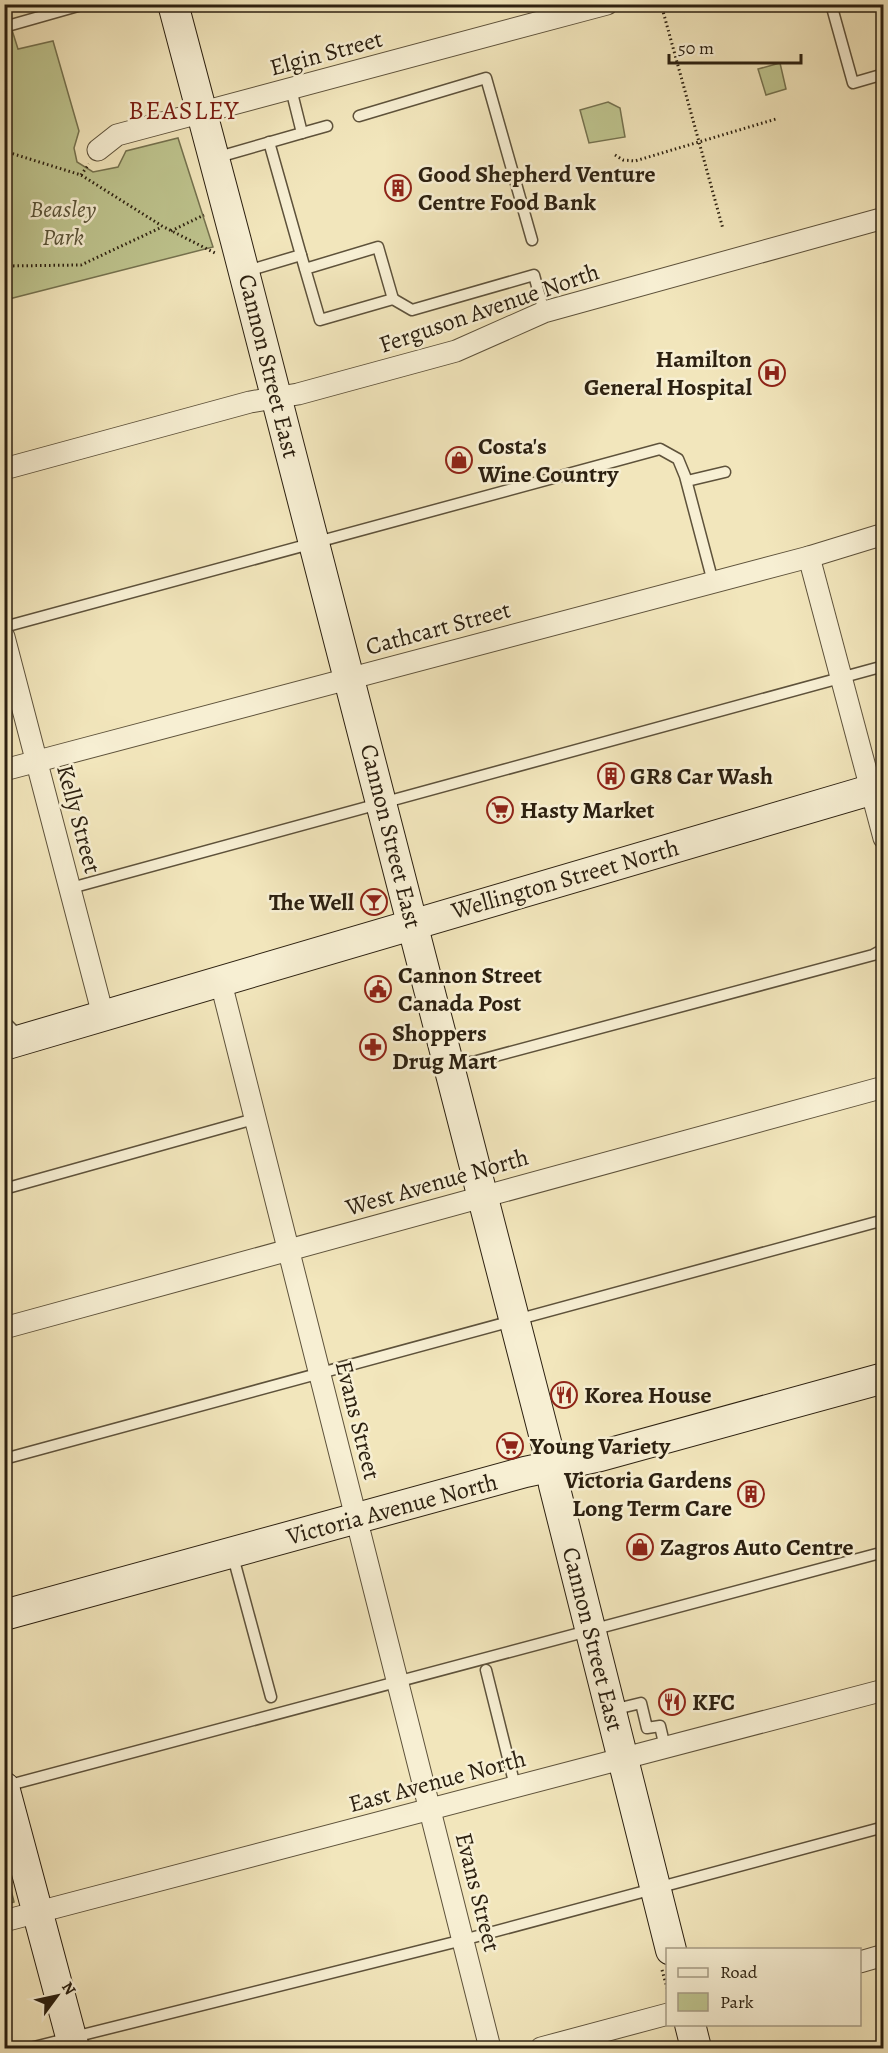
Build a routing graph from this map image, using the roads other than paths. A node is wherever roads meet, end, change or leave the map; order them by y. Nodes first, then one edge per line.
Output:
1 (85, 4) edge
2 (172, 4) edge
3 (607, 4) edge
4 (831, 4) edge
5 (4, 27) edge
6 (884, 74) edge
7 (291, 89) junction
8 (202, 113) junction
9 (359, 116) dead end
10 (327, 126) dead end
11 (302, 133) junction
12 (269, 142) junction
13 (98, 150) dead end
14 (214, 158) junction
15 (884, 218) edge
16 (532, 240) dead end
17 (301, 255) junction
18 (243, 265) junction
19 (305, 269) junction
20 (393, 298) junction
21 (544, 312) junction
22 (277, 397) junction
23 (4, 469) edge
24 (725, 472) dead end
25 (687, 481) junction
26 (884, 534) edge
27 (315, 543) junction
28 (809, 556) junction
29 (713, 582) junction
30 (4, 627) edge
31 (4, 637) edge
32 (884, 666) edge
33 (350, 678) junction
34 (843, 678) junction
35 (37, 761) junction
36 (4, 770) edge
37 (878, 787) edge
38 (383, 801) junction
39 (884, 838) edge
40 (70, 888) junction
41 (413, 924) junction
42 (884, 949) edge
43 (220, 980) junction
44 (103, 1015) junction
45 (10, 1035) edge
46 (450, 1062) junction
47 (884, 1086) edge
48 (254, 1119) junction
49 (4, 1189) edge
50 (485, 1195) junction
51 (884, 1220) edge
52 (287, 1250) junction
53 (516, 1322) junction
54 (4, 1328) edge
55 (320, 1374) junction
56 (884, 1378) edge
57 (4, 1459) edge
58 (551, 1467) junction
59 (357, 1519) junction
60 (884, 1552) edge
61 (232, 1553) junction
62 (4, 1615) edge
63 (591, 1630) junction
64 (486, 1670) dead end
65 (398, 1683) junction
66 (884, 1690) edge
67 (271, 1697) dead end
68 (612, 1710) junction
69 (665, 1747) junction
70 (624, 1758) junction
71 (515, 1786) junction
72 (4, 1787) edge
73 (431, 1809) junction
74 (884, 1827) edge
75 (656, 1889) junction
76 (37, 1913) junction
77 (4, 1921) edge
78 (463, 1940) junction
79 (671, 1948) edge
80 (884, 1955) edge
81 (861, 1962) edge
82 (666, 2015) edge
83 (690, 2026) edge
84 (72, 2043) edge
85 (553, 2047) edge
86 (30, 2049) edge
87 (490, 2049) edge
88 (696, 2049) edge

1 - 5 lane
2 - 8 main road, Cannon Street East
3 - 7 street, Elgin Street
4 - 6 lane
7 - 8 street, Elgin Street
7 - 11 lane
8 - 13 street, Elgin Street
8 - 14 main road, Cannon Street East
9 - 16 lane
10 - 11 lane
11 - 12 lane
12 - 14 lane
12 - 17 lane
14 - 18 main road, Cannon Street East
15 - 21 street, Ferguson Avenue North
17 - 18 lane
17 - 19 lane
18 - 22 main road, Cannon Street East
19 - 20 lane
19 - 20 lane
20 - 21 lane
21 - 22 street, Ferguson Avenue North
22 - 23 street, Ferguson Avenue North
22 - 27 main road, Cannon Street East
24 - 25 lane
25 - 27 lane
25 - 29 lane
26 - 28 street, Cathcart Street
27 - 30 lane
27 - 33 main road, Cannon Street East
28 - 29 street, Cathcart Street
28 - 34 street
29 - 33 street, Cathcart Street
31 - 35 street, Kelly Street
32 - 34 lane
33 - 35 street, Cathcart Street
33 - 38 main road, Cannon Street East
34 - 37 street
34 - 38 lane
35 - 36 street, Cathcart Street
35 - 40 street, Kelly Street
37 - 39 street
37 - 41 main road, Wellington Street North
38 - 40 lane
38 - 41 main road, Cannon Street East
40 - 44 street, Kelly Street
41 - 43 main road, Wellington Street North
41 - 46 main road, Cannon Street East
42 - 46 lane
43 - 44 main road, Wellington Street North
43 - 48 street, Evans Street
44 - 45 main road, Wellington Street North
46 - 50 main road, Cannon Street East
47 - 50 street, West Avenue North
48 - 49 lane
48 - 52 street, Evans Street
50 - 52 street, West Avenue North
50 - 53 main road, Cannon Street East
51 - 53 lane
52 - 54 street, West Avenue North
52 - 55 street, Evans Street
53 - 55 lane
53 - 58 main road, Cannon Street East
55 - 57 lane
55 - 59 street, Evans Street
56 - 58 main road, Victoria Avenue North
58 - 59 main road, Victoria Avenue North
58 - 63 main road, Cannon Street East
59 - 61 main road, Victoria Avenue North
59 - 65 street, Evans Street
60 - 63 lane
61 - 62 main road, Victoria Avenue North
61 - 67 lane
63 - 65 lane
63 - 68 main road, Cannon Street East
64 - 71 lane
65 - 72 lane
65 - 73 street, Evans Street
66 - 69 street, East Avenue North
68 - 69 lane
68 - 70 main road, Cannon Street East
69 - 70 street, East Avenue North
70 - 71 street, East Avenue North
70 - 75 main road, Cannon Street East
71 - 73 street, East Avenue North
72 - 76 main road
73 - 76 street, East Avenue North
73 - 78 street, Evans Street
74 - 75 lane
75 - 78 lane
75 - 79 main road, Cannon Street East
76 - 77 street, East Avenue North
76 - 84 main road
78 - 84 lane
78 - 87 street, Evans Street
80 - 81 street
82 - 85 street
83 - 88 main road
84 - 86 lane

